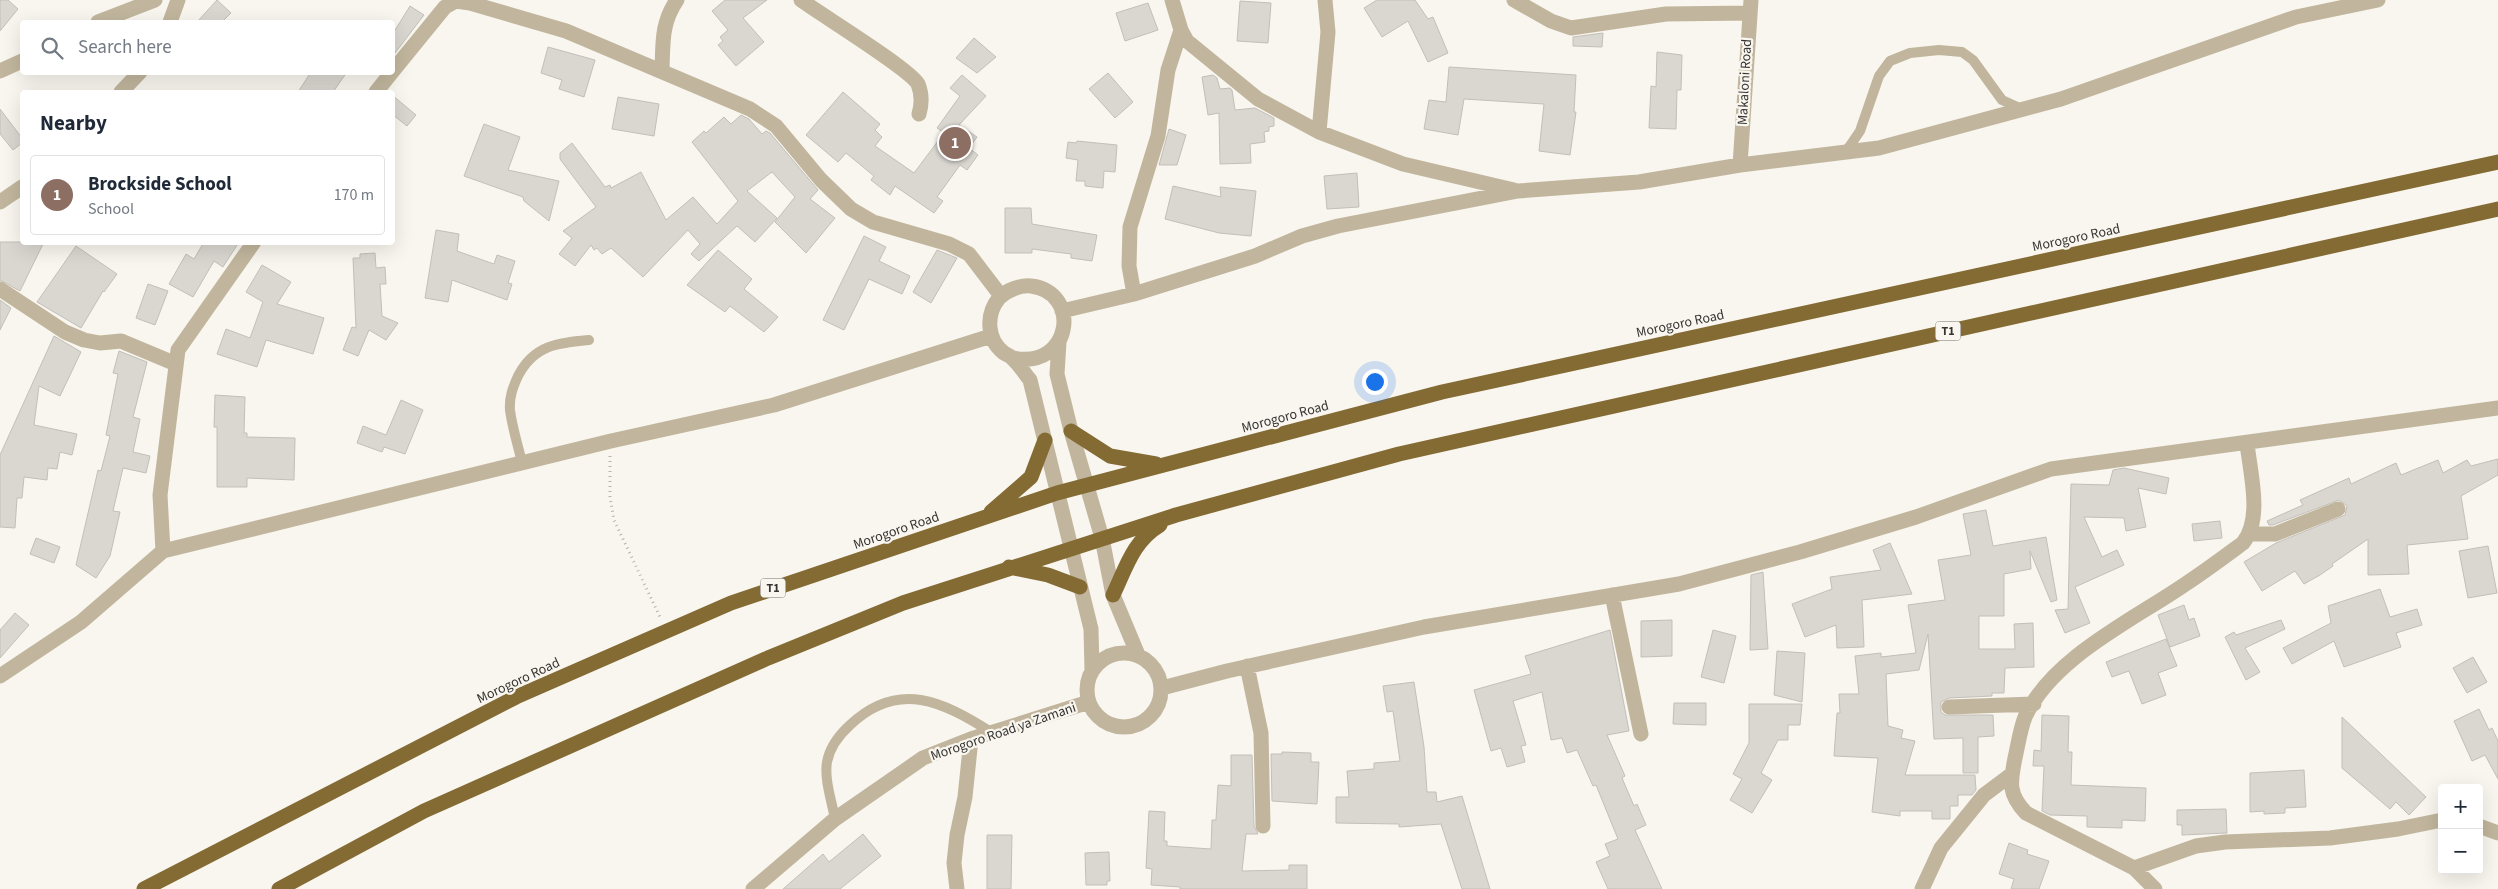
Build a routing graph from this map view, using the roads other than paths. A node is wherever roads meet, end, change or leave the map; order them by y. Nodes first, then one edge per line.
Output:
1 (154, 0) edge
2 (178, 0) edge
3 (677, 0) edge
4 (800, 0) edge
5 (1172, 0) edge
6 (1325, 0) edge
7 (1514, 0) edge
8 (2378, 0) edge
9 (1750, 6) edge
10 (103, 20) edge
11 (171, 20) edge
12 (1181, 30) junction
13 (20, 62) edge
14 (395, 68) edge
15 (0, 71) edge
16 (662, 71) junction
17 (137, 75) edge
18 (390, 75) edge
19 (123, 90) edge
20 (378, 90) edge
21 (2024, 110) junction
22 (919, 114) dead end
23 (1319, 132) junction
24 (1845, 153) junction
25 (2498, 162) edge
26 (1740, 165) junction
27 (20, 188) edge
28 (1518, 191) junction
29 (0, 202) edge
30 (2498, 209) edge
31 (252, 245) edge
32 (0, 289) edge
33 (1134, 294) junction
34 (1001, 296) junction
35 (1062, 311) junction
36 (991, 336) junction
37 (589, 340) dead end
38 (1059, 342) junction
39 (1013, 358) junction
40 (176, 364) junction
41 (2498, 408) edge
42 (1071, 431) junction
43 (1045, 440) junction
44 (2247, 444) junction
45 (522, 463) junction
46 (1161, 465) junction
47 (1087, 485) junction
48 (1057, 493) junction
49 (2338, 509) dead end
50 (1176, 515) junction
51 (986, 516) junction
52 (2250, 534) junction
53 (1102, 538) junction
54 (1070, 548) junction
55 (163, 551) junction
56 (1008, 567) junction
57 (1080, 587) junction
58 (1114, 595) junction
59 (1612, 595) junction
60 (1138, 655) junction
61 (1247, 666) junction
62 (1092, 671) junction
63 (0, 676) edge
64 (1162, 688) junction
65 (1089, 702) junction
66 (2034, 704) junction
67 (1949, 707) dead end
68 (992, 732) junction
69 (1641, 734) dead end
70 (971, 738) junction
71 (2012, 774) junction
72 (835, 819) junction
73 (2438, 821) edge
74 (1262, 826) dead end
75 (2483, 827) edge
76 (2498, 833) edge
77 (2134, 868) junction
78 (144, 889) edge
79 (279, 889) edge
80 (752, 889) edge
81 (958, 889) edge
82 (1922, 889) edge
83 (2155, 889) edge

1 - 10 street
2 - 11 street
3 - 16 street
4 - 22 street
5 - 12 street
6 - 23 street
7 - 9 street
8 - 21 street
9 - 26 street, Makaloni Road
12 - 23 street
12 - 33 street
13 - 15 street
14 - 16 street
16 - 34 street
17 - 19 street
18 - 20 street
21 - 24 street
21 - 24 lane
23 - 28 street
24 - 26 street
25 - 46 highway, Morogoro Road / T1
26 - 28 street
27 - 29 street
28 - 33 street
30 - 50 highway, T1
31 - 40 street
32 - 40 street
33 - 35 street
34 - 35 street
34 - 36 street
35 - 38 street
36 - 39 street
36 - 45 street
37 - 45 lane
38 - 39 street
38 - 42 street
39 - 43 street
40 - 55 street
41 - 44 street
42 - 46 highway
42 - 47 street
43 - 48 street
43 - 51 highway
44 - 52 street
44 - 59 street
45 - 55 street
46 - 47 highway, Morogoro Road / T1
47 - 48 highway, Morogoro Road / T1
47 - 53 street
48 - 51 highway, Morogoro Road / T1
48 - 54 street
49 - 52 street
50 - 53 highway, T1
50 - 58 highway
51 - 78 highway, Morogoro Road / T1
52 - 66 street
53 - 54 highway, T1
53 - 58 street
54 - 56 highway, T1
54 - 57 street
55 - 63 street
56 - 57 highway
56 - 79 highway, T1
57 - 62 street
58 - 60 street
59 - 61 street
59 - 69 street
60 - 62 street
60 - 64 street
61 - 64 street
61 - 74 street
62 - 65 street
64 - 65 street
65 - 68 street, Morogoro Road ya Zamani
66 - 67 street
66 - 71 street
68 - 70 street, Morogoro Road ya Zamani
68 - 72 lane
70 - 72 street, Morogoro Road ya Zamani
70 - 81 street
71 - 77 street
71 - 82 street
72 - 80 street, Morogoro Road ya Zamani
73 - 77 street
75 - 76 street
77 - 83 street

